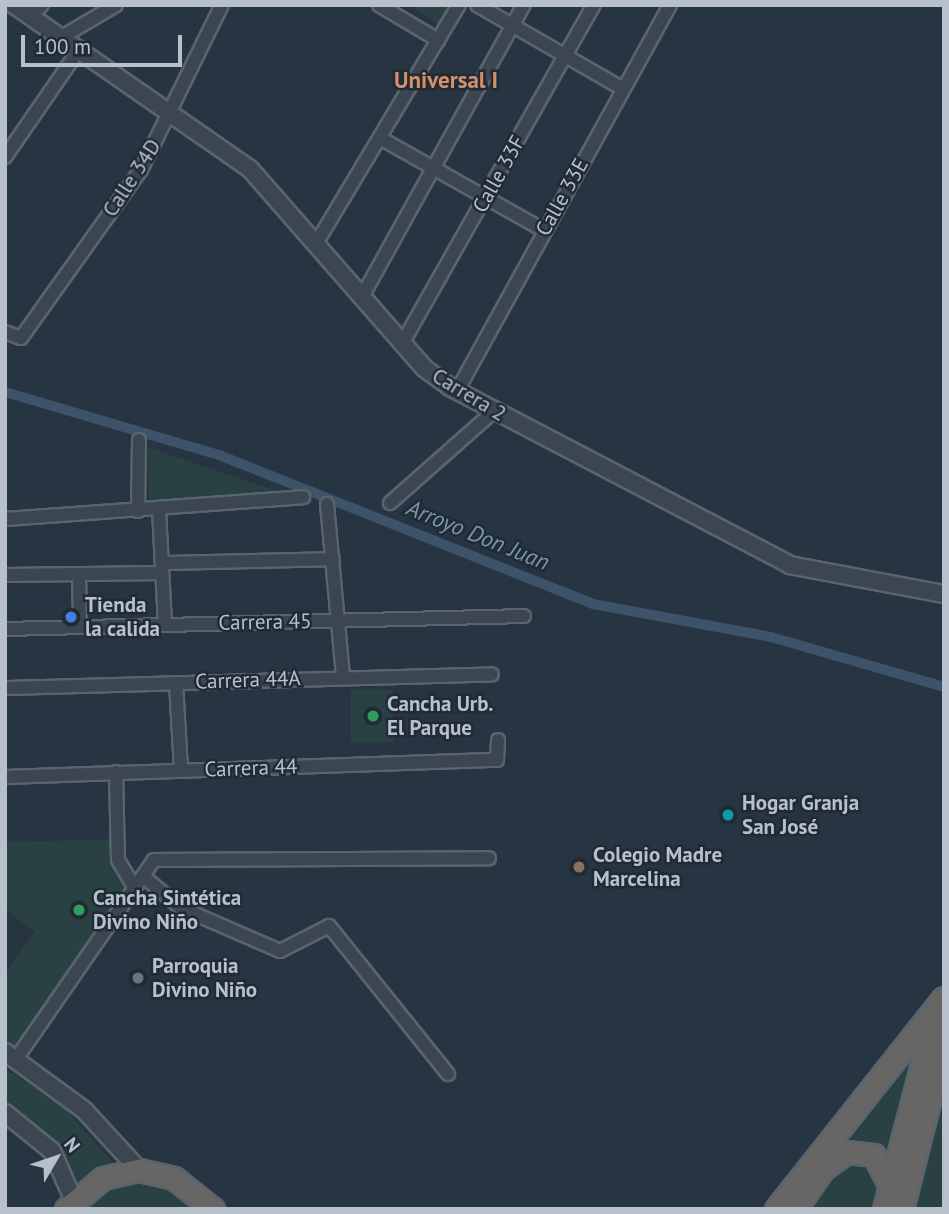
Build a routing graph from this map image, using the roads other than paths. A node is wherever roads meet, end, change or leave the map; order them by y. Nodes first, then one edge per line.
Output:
1 (14, 5) edge
2 (116, 5) edge
3 (222, 5) edge
4 (379, 5) edge
5 (459, 5) edge
6 (477, 5) edge
7 (524, 5) edge
8 (594, 5) edge
9 (670, 5) edge
10 (36, 11) edge
11 (512, 26) junction
12 (60, 38) junction
13 (438, 40) junction
14 (78, 51) junction
15 (565, 56) junction
16 (624, 89) junction
17 (170, 115) junction
18 (380, 138) junction
19 (5, 157) edge
20 (435, 168) junction
21 (485, 198) junction
22 (543, 230) junction
23 (317, 242) junction
24 (362, 295) junction
25 (5, 332) edge
26 (403, 342) junction
27 (457, 391) junction
28 (494, 411) junction
29 (139, 440) dead end
30 (303, 497) dead end
31 (327, 503) dead end
32 (390, 503) dead end
33 (159, 510) junction
34 (138, 511) junction
35 (5, 519) edge
36 (333, 559) junction
37 (162, 568) junction
38 (79, 574) junction
39 (5, 575) edge
40 (944, 594) edge
41 (524, 616) dead end
42 (338, 620) junction
43 (165, 625) junction
44 (80, 627) junction
45 (5, 629) edge
46 (492, 674) dead end
47 (343, 678) junction
48 (176, 683) junction
49 (5, 688) edge
50 (498, 740) dead end
51 (181, 770) junction
52 (116, 772) junction
53 (5, 777) edge
54 (489, 858) dead end
55 (143, 876) junction
56 (135, 888) junction
57 (944, 997) edge
58 (944, 1043) edge
59 (11, 1055) edge
60 (938, 1062) edge
61 (448, 1074) dead end
62 (5, 1113) edge
63 (139, 1170) junction
64 (890, 1203) edge
65 (70, 1204) edge
66 (213, 1209) edge
67 (776, 1209) edge
68 (794, 1209) edge

1 - 10 street, Carrera 2
2 - 12 street
3 - 17 street, Calle 34D
4 - 13 street
5 - 13 street
6 - 11 street
7 - 11 street
8 - 15 street, Calle 33F
9 - 16 street, Calle 33E
10 - 12 street, Carrera 2
11 - 15 street
11 - 20 street
12 - 14 street, Carrera 2
13 - 18 street
14 - 17 street, Carrera 2
14 - 19 street
15 - 16 street
15 - 21 street, Calle 33F
16 - 22 street, Calle 33E
17 - 23 street, Carrera 2
17 - 25 street, Calle 34D
18 - 20 street
18 - 23 street
20 - 21 street
20 - 24 street
21 - 22 street
21 - 26 street, Calle 33F
22 - 27 street, Calle 33E
23 - 24 street, Carrera 2
24 - 26 street, Carrera 2
26 - 27 street, Carrera 2
27 - 28 street, Carrera 2
28 - 32 street
28 - 40 street, Carrera 2
29 - 34 street
30 - 33 street
31 - 36 street
33 - 34 street
33 - 37 street
34 - 35 street
36 - 37 street
36 - 42 street
37 - 38 street
37 - 43 street
38 - 39 street
38 - 44 street
41 - 42 street, Carrera 45
42 - 43 street, Carrera 45
42 - 47 street
43 - 44 street, Carrera 45
44 - 45 street, Carrera 45
46 - 47 street, Carrera 44A
47 - 48 street, Carrera 44A
48 - 49 street, Carrera 44A
48 - 51 street
50 - 51 street, Carrera 44
51 - 52 street, Carrera 44
52 - 53 street, Carrera 44
52 - 56 street
54 - 55 street
55 - 56 street
55 - 61 street
56 - 59 street
57 - 64 highway
57 - 67 highway
58 - 60 highway
59 - 63 street
60 - 64 highway
62 - 65 street
63 - 65 highway
63 - 66 highway
64 - 68 highway

